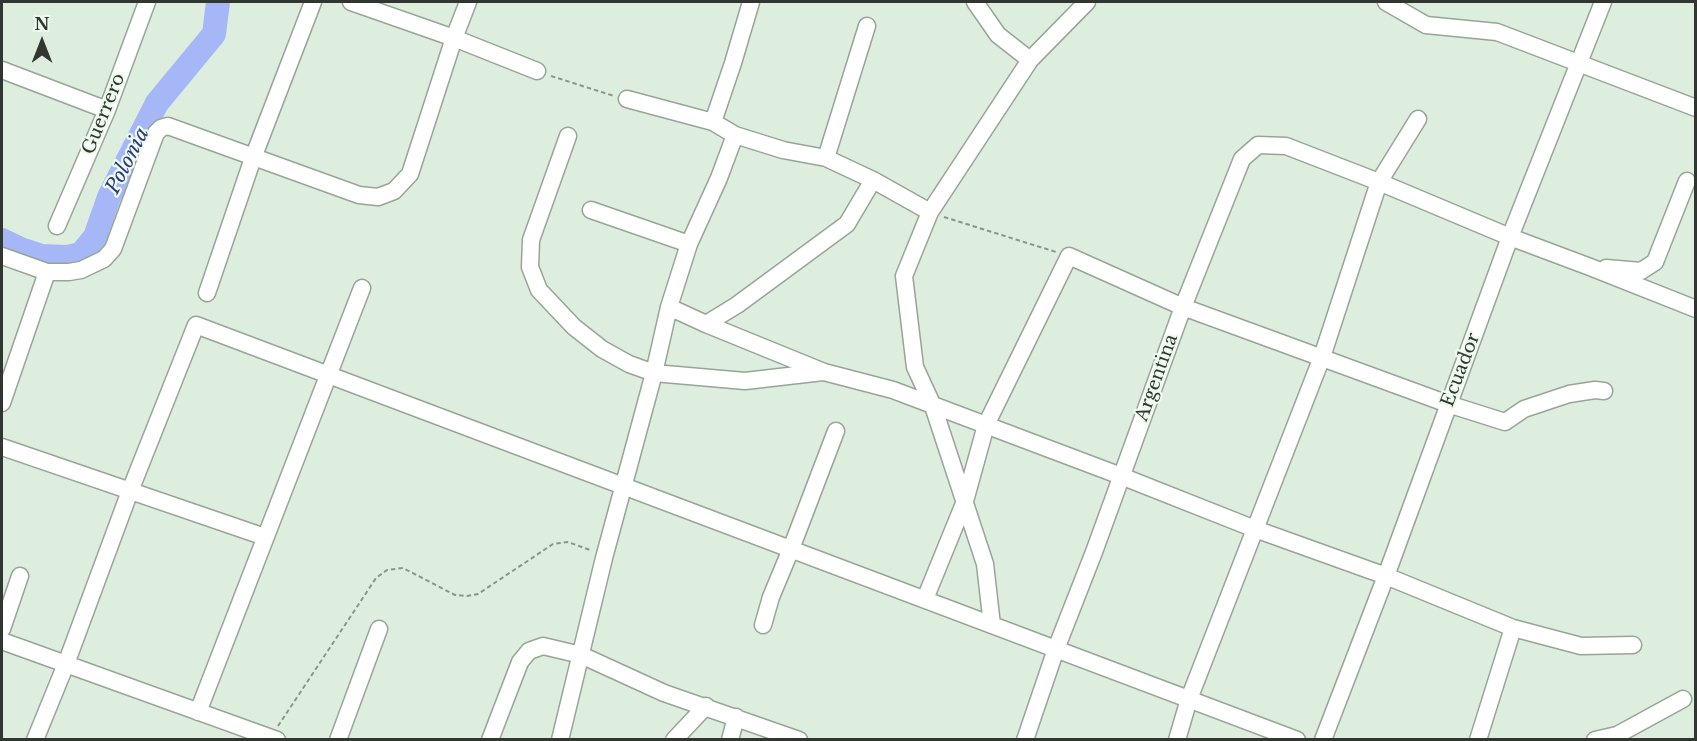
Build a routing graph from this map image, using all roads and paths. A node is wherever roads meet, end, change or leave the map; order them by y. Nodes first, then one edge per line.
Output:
1 (147, 2) edge
2 (313, 2) edge
3 (351, 2) edge
4 (468, 2) edge
5 (751, 2) edge
6 (975, 2) edge
7 (1087, 2) edge
8 (1386, 2) edge
9 (1603, 2) edge
10 (867, 26) dead end
11 (454, 38) junction
12 (1030, 60) junction
13 (1579, 64) junction
14 (2, 70) edge
15 (537, 71) joint
16 (627, 99) joint
17 (1695, 108) edge
18 (107, 110) junction
19 (1418, 119) dead end
20 (713, 122) junction
21 (735, 135) junction
22 (568, 136) dead end
23 (253, 158) junction
24 (826, 158) junction
25 (873, 180) junction
26 (1687, 181) dead end
27 (1379, 182) junction
28 (591, 210) dead end
29 (930, 212) junction
30 (57, 226) dead end
31 (1510, 237) junction
32 (689, 244) junction
33 (2, 256) edge
34 (1069, 256) junction
35 (1590, 267) junction
36 (47, 272) junction
37 (362, 288) dead end
38 (207, 293) dead end
39 (669, 307) junction
40 (1183, 307) junction
41 (1695, 309) edge
42 (706, 324) junction
43 (1322, 357) junction
44 (824, 372) junction
45 (654, 373) junction
46 (328, 374) junction
47 (1604, 391) dead end
48 (2, 403) edge
49 (1448, 404) junction
50 (933, 406) junction
51 (986, 425) junction
52 (836, 431) dead end
53 (2, 447) edge
54 (1121, 476) junction
55 (624, 485) junction
56 (130, 491) junction
57 (965, 501) junction
58 (1255, 529) junction
59 (266, 537) junction
60 (791, 549) junction
61 (604, 558) junction
62 (20, 576) dead end
63 (1386, 576) junction
64 (926, 599) junction
65 (763, 625) dead end
66 (993, 625) junction
67 (1513, 628) junction
68 (2, 629) edge
69 (379, 629) dead end
70 (2, 641) edge
71 (1633, 645) dead end
72 (1056, 649) junction
73 (581, 655) junction
74 (66, 664) junction
75 (1189, 699) junction
76 (1683, 699) dead end
77 (706, 706) junction
78 (198, 712) junction
79 (736, 717) junction
80 (274, 738) edge
81 (35, 740) edge
82 (338, 740) edge
83 (490, 740) edge
84 (560, 740) edge
85 (674, 740) edge
86 (730, 740) edge
87 (799, 740) edge
88 (1025, 740) edge
89 (1177, 740) edge
90 (1297, 740) edge
91 (1323, 740) edge
92 (1478, 740) edge
93 (1595, 740) edge

1 - 18 street, Guerrero
2 - 23 street
3 - 11 street
4 - 11 street
5 - 20 street
6 - 12 street
7 - 12 street
8 - 13 street
9 - 13 street, Ecuador
10 - 24 street
11 - 15 street
11 - 23 street
12 - 29 street
13 - 17 street
13 - 31 street, Ecuador
14 - 18 street
15 - 16 path
16 - 20 street
18 - 30 street, Guerrero
19 - 27 street
20 - 21 street
21 - 24 street
21 - 32 street
22 - 45 street
23 - 36 street
23 - 38 street
24 - 25 street
25 - 29 street
25 - 42 street
26 - 35 street
27 - 31 street, Argentina
27 - 40 street, Argentina
27 - 43 street
28 - 32 street
29 - 34 path
29 - 50 street
31 - 35 street, Argentina
31 - 49 street, Ecuador
32 - 39 street
33 - 36 street
34 - 40 street
34 - 51 street
35 - 41 street
36 - 48 street
37 - 46 street
39 - 42 street
39 - 45 street
40 - 43 street
40 - 54 street, Argentina
42 - 44 street
43 - 49 street
43 - 58 street
44 - 45 street
44 - 50 street
45 - 55 street
46 - 55 street
46 - 56 street
46 - 59 street
47 - 49 street
49 - 63 street, Ecuador
50 - 51 street
50 - 57 street
51 - 54 street
51 - 57 street
52 - 60 street
53 - 56 street
54 - 58 street
54 - 72 street, Argentina
55 - 60 street
55 - 61 street
56 - 59 street
56 - 74 street
57 - 64 street
57 - 66 street
58 - 63 street
58 - 75 street
59 - 78 street
60 - 64 street
60 - 65 street
61 - 73 street
61 - 80 path
62 - 68 street
63 - 67 street
63 - 91 street, Ecuador
64 - 66 street
66 - 72 street
67 - 71 street
67 - 92 street
69 - 82 street
70 - 74 street
72 - 75 street
72 - 88 street, Argentina
73 - 77 street
73 - 83 street
73 - 84 street
74 - 78 street
74 - 81 street
75 - 89 street
75 - 90 street
76 - 93 street
77 - 79 street
77 - 85 street
78 - 80 street
79 - 86 street
79 - 87 street

